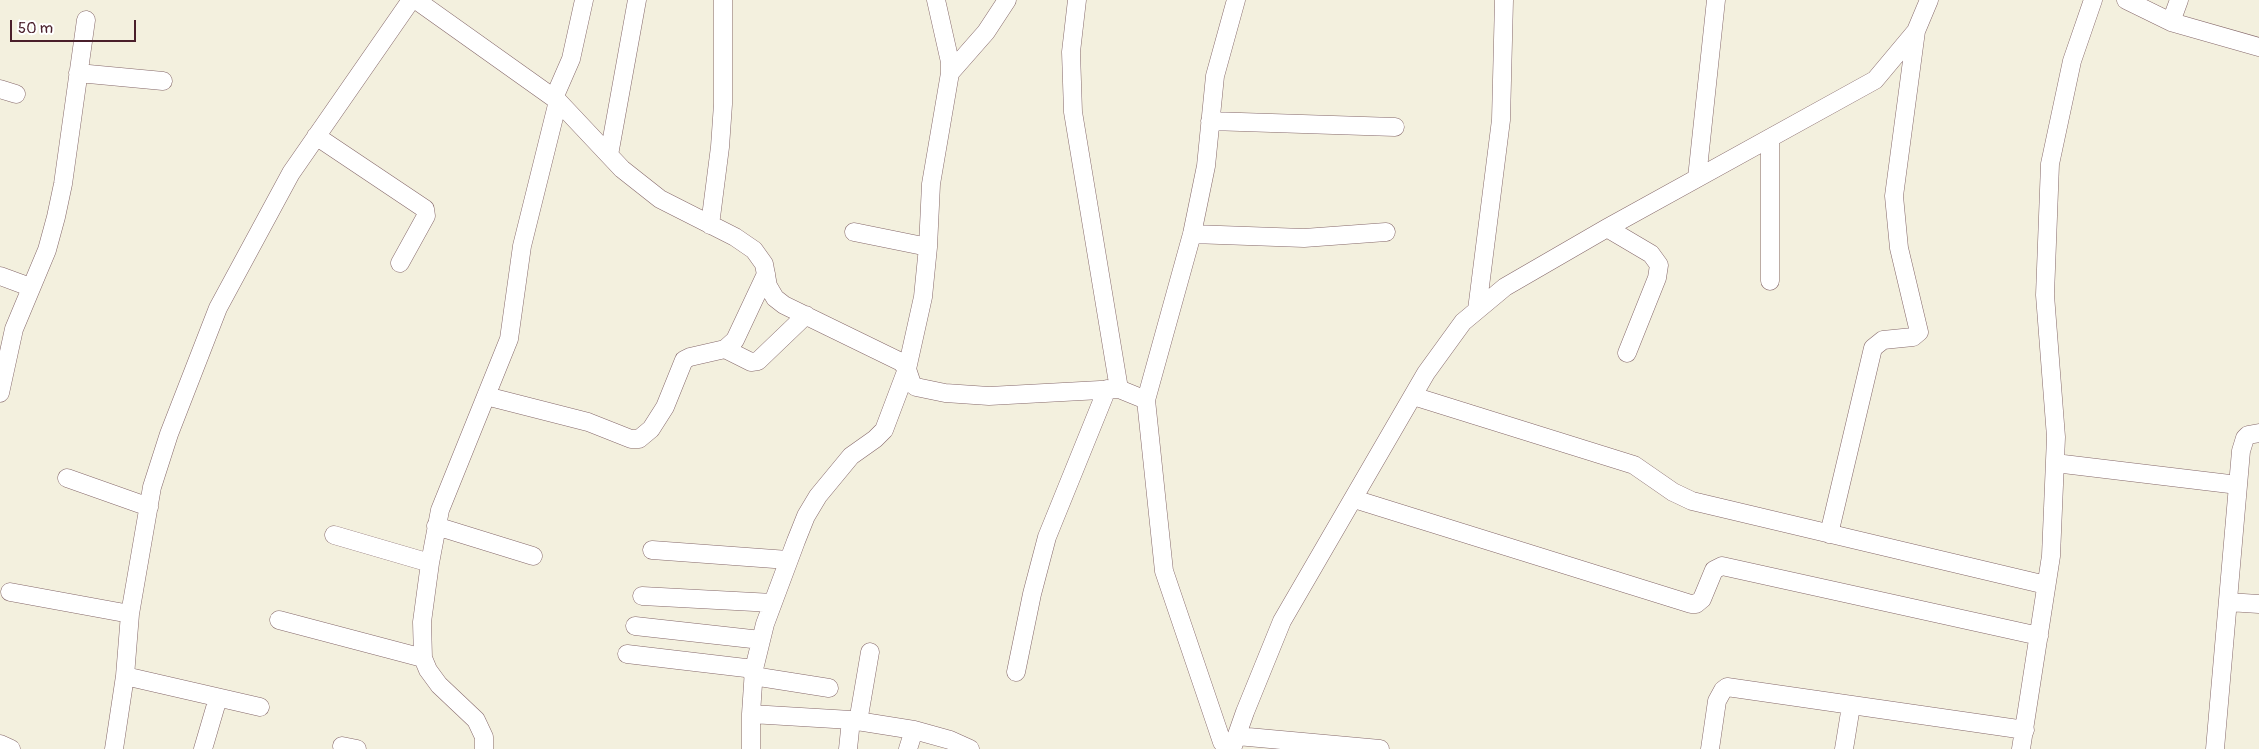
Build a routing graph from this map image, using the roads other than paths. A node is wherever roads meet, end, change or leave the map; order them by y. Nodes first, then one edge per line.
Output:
1 (411, 0) edge
2 (416, 0) edge
3 (584, 0) edge
4 (637, 0) edge
5 (723, 0) edge
6 (936, 0) edge
7 (1007, 0) edge
8 (1077, 0) edge
9 (1236, 0) edge
10 (1504, 0) edge
11 (1716, 0) edge
12 (1929, 0) edge
13 (2093, 0) edge
14 (2126, 0) edge
15 (2179, 0) edge
16 (86, 20) dead end
17 (2171, 22) junction
18 (1916, 31) junction
19 (2259, 47) edge
20 (78, 73) junction
21 (950, 74) junction
22 (164, 81) dead end
23 (556, 100) junction
24 (1210, 121) junction
25 (1395, 127) dead end
26 (316, 136) junction
27 (1770, 138) junction
28 (609, 155) junction
29 (1697, 178) junction
30 (710, 225) junction
31 (1607, 228) junction
32 (854, 232) dead end
33 (1386, 232) dead end
34 (1192, 234) junction
35 (928, 247) junction
36 (400, 263) dead end
37 (766, 274) junction
38 (0, 276) edge
39 (1770, 281) dead end
40 (30, 287) junction
41 (1477, 310) junction
42 (806, 316) junction
43 (725, 349) junction
44 (1627, 353) dead end
45 (907, 369) junction
46 (1113, 389) junction
47 (0, 393) edge
48 (486, 396) junction
49 (1413, 396) junction
50 (1146, 400) junction
51 (2259, 433) edge
52 (2055, 462) junction
53 (67, 478) dead end
54 (2238, 485) junction
55 (1354, 499) junction
56 (149, 507) junction
57 (436, 526) junction
58 (1829, 534) junction
59 (334, 535) dead end
60 (652, 550) dead end
61 (533, 556) dead end
62 (788, 560) junction
63 (430, 562) junction
64 (2046, 586) junction
65 (10, 592) dead end
66 (642, 596) dead end
67 (2228, 602) junction
68 (773, 603) junction
69 (2259, 604) edge
70 (130, 614) junction
71 (279, 620) dead end
72 (634, 626) dead end
73 (2039, 636) junction
74 (761, 640) junction
75 (870, 652) dead end
76 (627, 654) dead end
77 (423, 658) junction
78 (1016, 672) dead end
79 (754, 673) junction
80 (125, 676) junction
81 (829, 688) dead end
82 (218, 698) junction
83 (1851, 706) junction
84 (260, 707) dead end
85 (750, 714) junction
86 (855, 721) junction
87 (914, 730) junction
88 (2025, 730) junction
89 (0, 744) edge
90 (1232, 745) edge
91 (11, 749) edge
92 (114, 749) edge
93 (203, 749) edge
94 (484, 749) edge
95 (751, 749) edge
96 (848, 749) edge
97 (908, 749) edge
98 (970, 749) edge
99 (1380, 749) edge
100 (1710, 749) edge
101 (1844, 749) edge
102 (2021, 749) edge
103 (2215, 749) edge

1 - 26 street
2 - 23 street
3 - 23 street
4 - 28 street
5 - 30 street
6 - 21 street
7 - 21 street
8 - 46 street
9 - 24 street
10 - 41 street
11 - 29 street
12 - 18 street
13 - 52 street
14 - 17 street
15 - 17 street
16 - 20 street
17 - 19 street
18 - 27 street
18 - 58 street
20 - 22 street
20 - 40 street
21 - 35 street
23 - 28 street
23 - 48 street
24 - 25 street
24 - 34 street
26 - 36 street
26 - 56 street
27 - 29 street
27 - 39 street
28 - 30 street
29 - 31 street
30 - 37 street
31 - 41 street
31 - 44 street
32 - 35 street
33 - 34 street
34 - 50 street
35 - 45 street
37 - 42 street
37 - 43 street
38 - 40 street
40 - 47 street
41 - 49 street
42 - 43 street
42 - 45 street
43 - 48 street
45 - 46 street
45 - 62 street
46 - 50 street
46 - 78 street
48 - 57 street
49 - 55 street
49 - 58 street
50 - 90 street
51 - 54 street
52 - 54 street
52 - 64 street
53 - 56 street
54 - 67 street
55 - 73 street
55 - 90 street
56 - 70 street
57 - 61 street
57 - 63 street
58 - 64 street
59 - 63 street
60 - 62 street
62 - 68 street
63 - 77 street
64 - 73 street
65 - 70 street
66 - 68 street
67 - 69 street
67 - 103 street
68 - 74 street
70 - 80 street
71 - 77 street
72 - 74 street
73 - 88 street
74 - 79 street
75 - 86 street
76 - 79 street
77 - 94 street
79 - 81 street
79 - 85 street
80 - 82 street
80 - 92 street
82 - 84 street
82 - 93 street
83 - 88 street
83 - 100 street
83 - 101 street
85 - 86 street
85 - 95 street
86 - 87 street
86 - 96 street
87 - 97 street
87 - 98 street
88 - 102 street
89 - 91 street
90 - 99 street

